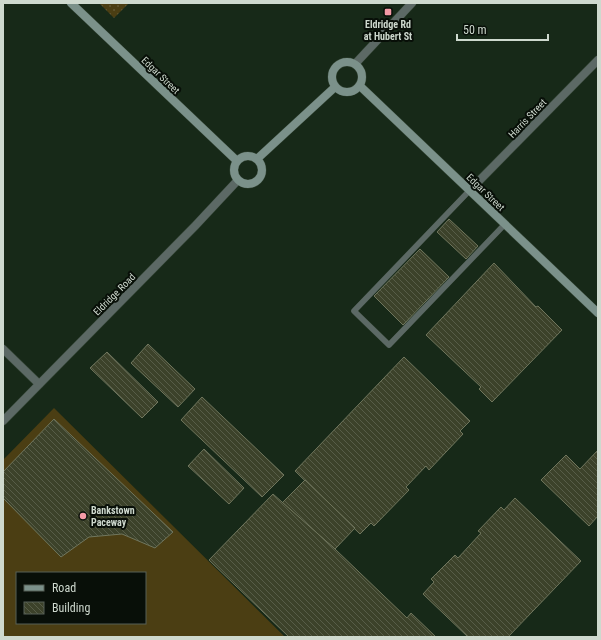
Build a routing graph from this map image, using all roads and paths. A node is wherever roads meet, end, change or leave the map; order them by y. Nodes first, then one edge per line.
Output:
1 (71, 3) edge
2 (412, 3) edge
3 (598, 60) edge
4 (355, 64) junction
5 (360, 86) junction
6 (335, 87) junction
7 (258, 159) junction
8 (237, 161) junction
9 (238, 180) junction
10 (470, 190) junction
11 (506, 224) junction
12 (598, 312) edge
13 (3, 349) edge
14 (39, 384) junction
15 (3, 420) edge

1 - 8 main road, Edgar Street
2 - 4 street
3 - 10 street, Harris Street
4 - 5 main road
4 - 6 main road
5 - 6 main road
5 - 10 main road, Edgar Street
6 - 7 main road
7 - 8 main road
7 - 9 main road
8 - 9 main road
9 - 14 street, Eldridge Road
10 - 11 main road, Edgar Street
10 - 11 lane
11 - 12 main road, Edgar Street
13 - 14 street
14 - 15 street, Eldridge Road

